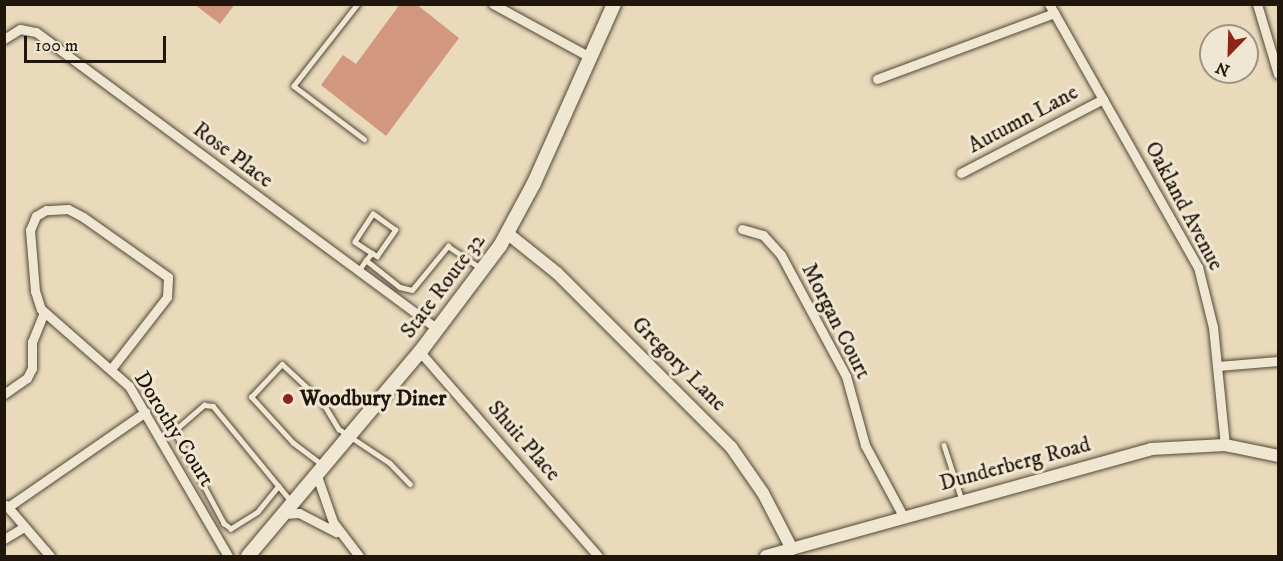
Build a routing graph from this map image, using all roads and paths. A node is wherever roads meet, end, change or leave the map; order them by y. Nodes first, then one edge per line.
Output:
1 (358, 4) edge
2 (493, 4) edge
3 (614, 4) edge
4 (1257, 4) edge
5 (1051, 9) edge
6 (4, 39) edge
7 (590, 57) junction
8 (1278, 74) edge
9 (877, 79) dead end
10 (1103, 99) junction
11 (364, 139) dead end
12 (961, 173) dead end
13 (741, 229) dead end
14 (507, 233) junction
15 (372, 252) junction
16 (366, 260) junction
17 (483, 270) junction
18 (357, 272) junction
19 (44, 313) junction
20 (437, 329) junction
21 (420, 352) junction
22 (1278, 361) edge
23 (1218, 366) junction
24 (111, 369) junction
25 (4, 394) edge
26 (145, 412) junction
27 (348, 437) junction
28 (944, 445) dead end
29 (1225, 445) junction
30 (1278, 456) edge
31 (320, 472) junction
32 (410, 484) dead end
33 (279, 486) junction
34 (962, 500) junction
35 (293, 503) junction
36 (6, 505) edge
37 (284, 514) junction
38 (903, 516) junction
39 (24, 527) junction
40 (342, 536) junction
41 (4, 539) edge
42 (792, 549) junction
43 (255, 553) edge
44 (50, 556) edge
45 (228, 556) edge
46 (359, 556) edge
47 (598, 556) edge
48 (766, 556) edge

1 - 11 lane
2 - 7 street
3 - 7 main road, State Route 32
4 - 8 street
5 - 9 street
5 - 10 street, Oakland Avenue
6 - 18 street, Rose Place
7 - 14 main road, State Route 32
10 - 12 street, Autumn Lane
10 - 23 street, Oakland Avenue
13 - 38 street, Morgan Court
14 - 17 main road, State Route 32
14 - 42 street, Gregory Lane
15 - 15 lane
15 - 16 lane
16 - 17 lane
16 - 18 lane
17 - 20 main road, State Route 32
18 - 20 street, Rose Place
19 - 24 street, Dorothy Court
19 - 24 street
19 - 25 street
20 - 21 main road, State Route 32
21 - 27 main road, State Route 32
21 - 47 street, Shuit Place
22 - 23 street
23 - 29 street, Oakland Avenue
24 - 26 street, Dorothy Court
26 - 36 street
26 - 45 street, Dorothy Court
27 - 31 main road, State Route 32
27 - 31 lane
27 - 32 lane
28 - 34 lane
29 - 30 street, Dunderberg Road
29 - 34 street, Dunderberg Road
31 - 35 main road, State Route 32
31 - 40 street
33 - 33 lane
33 - 35 lane
34 - 38 street, Dunderberg Road
35 - 37 main road, State Route 32
36 - 39 street
37 - 40 street
37 - 43 main road, State Route 32
38 - 42 street, Dunderberg Road
39 - 41 street
39 - 44 street
40 - 46 street
42 - 48 street, Dunderberg Road

